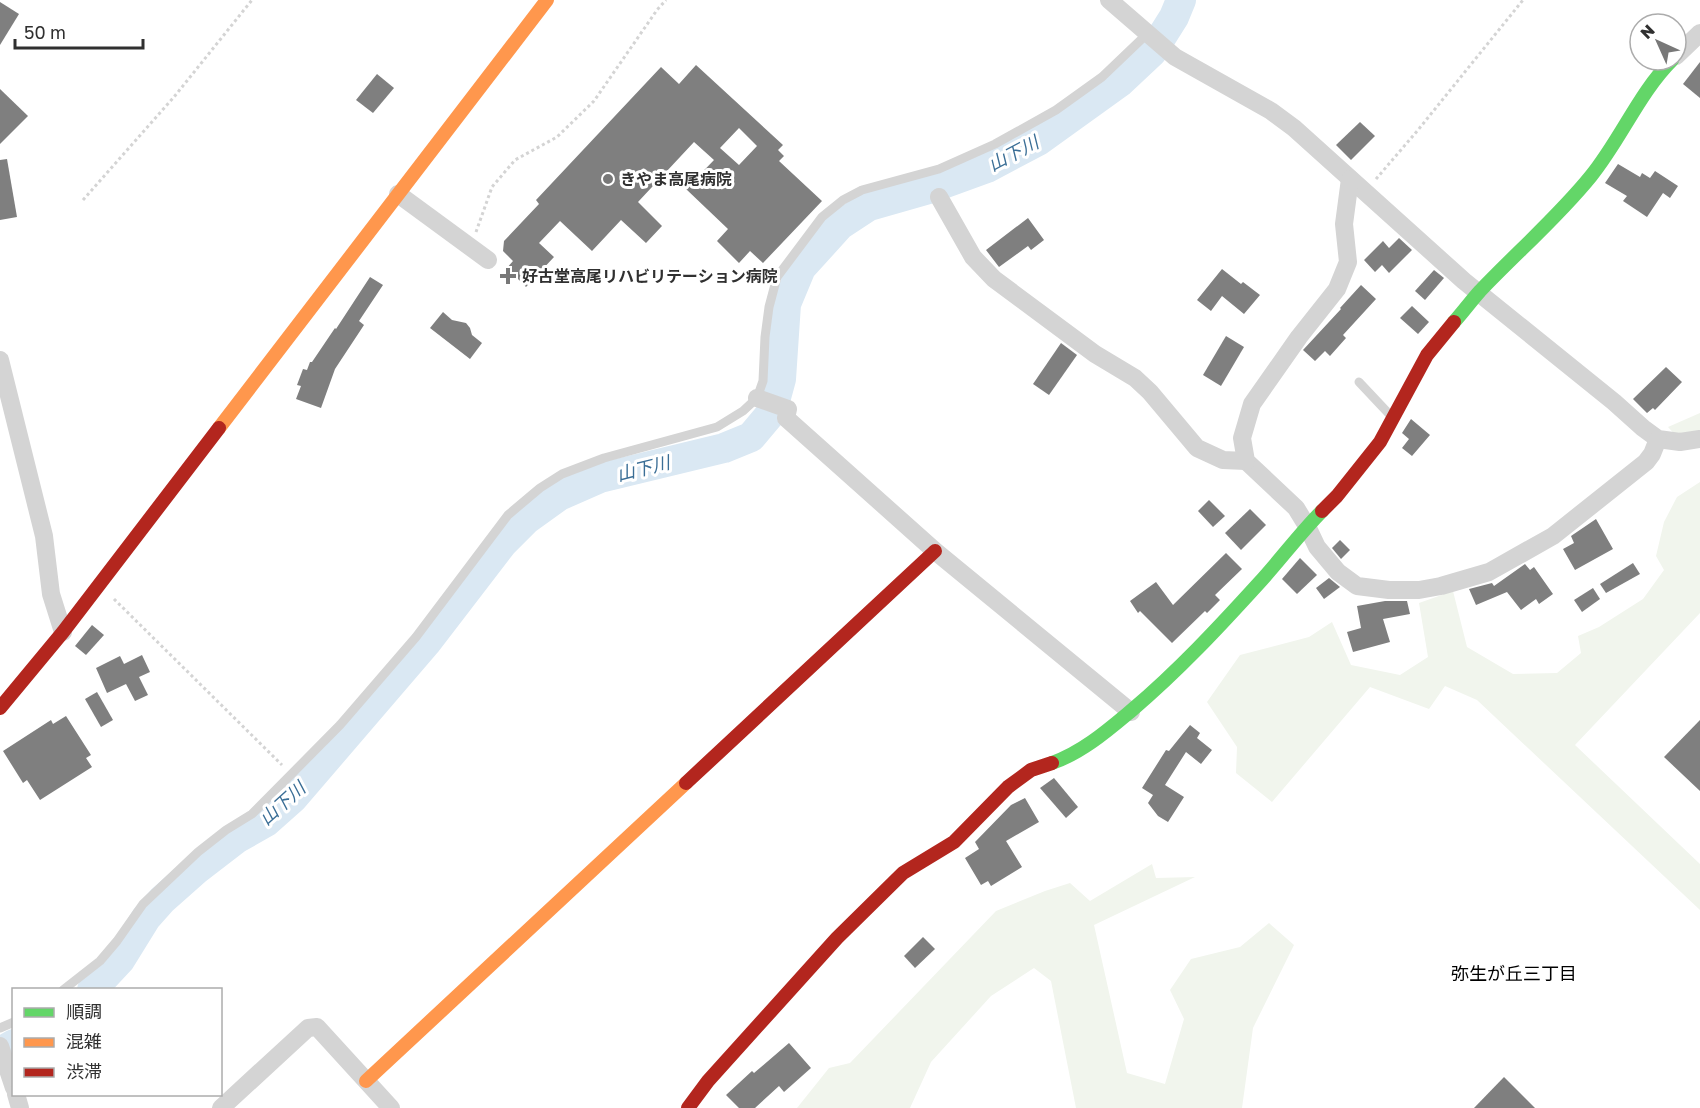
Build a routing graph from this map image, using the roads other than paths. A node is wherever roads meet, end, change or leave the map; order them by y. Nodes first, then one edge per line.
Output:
1 (547, 0) edge
2 (1109, 0) edge
3 (1700, 33) edge
4 (1147, 34) junction
5 (1688, 44) edge
6 (1660, 72) edge
7 (1350, 179) junction
8 (398, 194) junction
9 (939, 197) dead end
10 (488, 260) dead end
11 (1479, 292) junction
12 (0, 360) edge
13 (1359, 382) dead end
14 (760, 398) junction
15 (1393, 418) junction
16 (1658, 439) junction
17 (1700, 439) edge
18 (1246, 461) junction
19 (1307, 526) junction
20 (935, 551) junction
21 (63, 632) junction
22 (0, 708) edge
23 (1131, 712) junction
24 (66, 988) edge
25 (0, 1046) edge
26 (366, 1081) junction
27 (12, 1082) edge
28 (221, 1108) edge
29 (391, 1108) edge
30 (688, 1108) edge

1 - 8 street
2 - 4 street
3 - 5 street
4 - 7 street
4 - 14 lane
6 - 11 street
7 - 11 street
7 - 18 street
8 - 10 street
8 - 21 street
9 - 18 street
11 - 15 street
11 - 16 street
12 - 21 street
13 - 15 lane
14 - 20 street
14 - 24 lane
15 - 19 street
16 - 17 street
16 - 19 street
18 - 19 street
19 - 23 street
20 - 23 street
20 - 26 street
21 - 22 street
23 - 30 street
25 - 27 street
26 - 28 street
26 - 29 street

